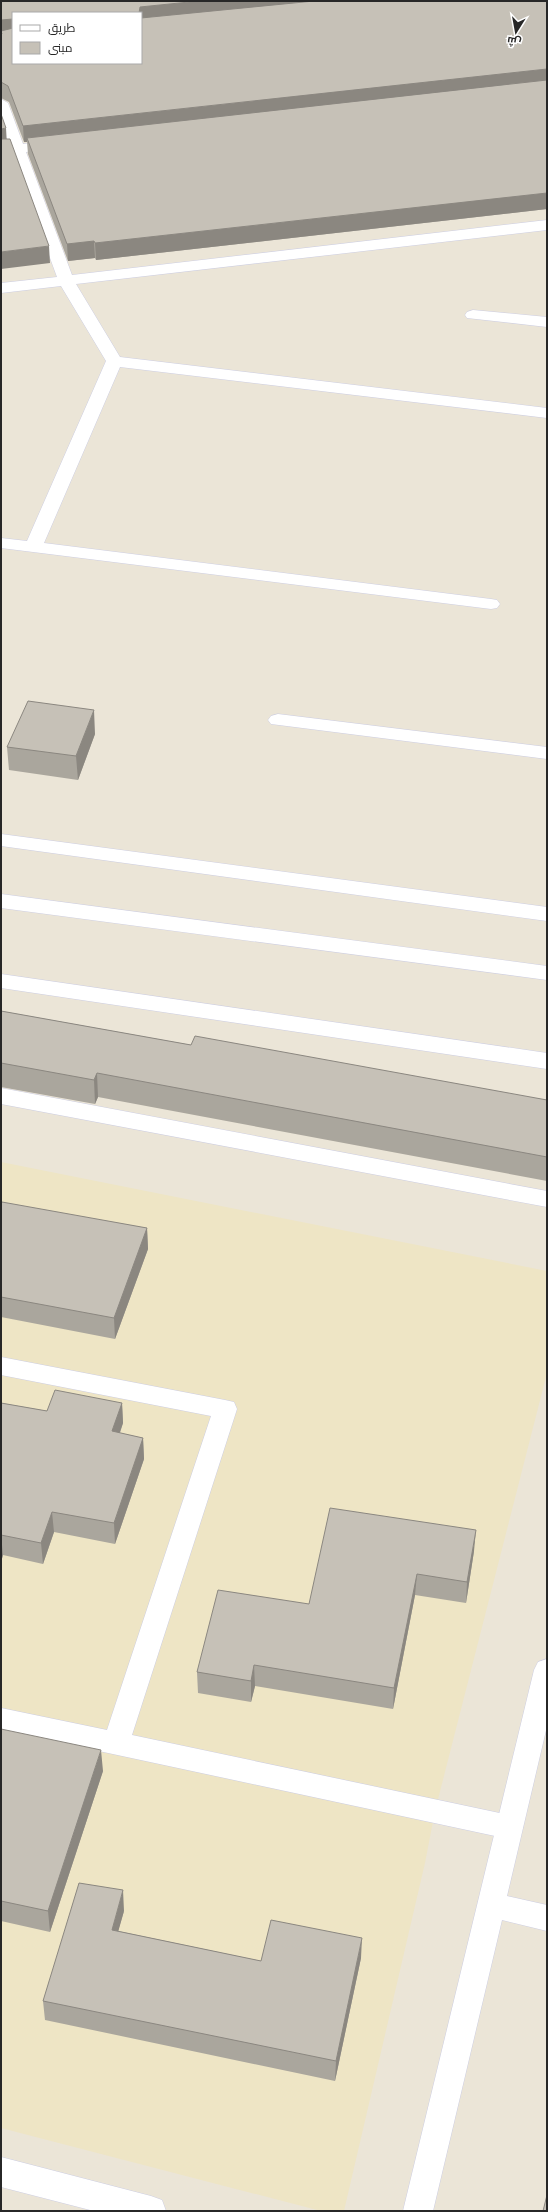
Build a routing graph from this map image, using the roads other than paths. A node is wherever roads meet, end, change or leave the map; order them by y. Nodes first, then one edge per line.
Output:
1 (1, 103) edge
2 (72, 143) edge
3 (17, 149) junction
4 (1, 150) edge
5 (547, 225) edge
6 (66, 281) junction
7 (1, 288) edge
8 (473, 315) dead end
9 (547, 322) edge
10 (114, 362) junction
11 (547, 412) edge
12 (1, 543) edge
13 (33, 546) junction
14 (491, 604) dead end
15 (278, 720) dead end
16 (547, 753) edge
17 (1, 840) edge
18 (1, 901) edge
19 (547, 914) edge
20 (547, 973) edge
21 (1, 981) edge
22 (547, 1061) edge
23 (1, 1096) edge
24 (547, 1199) edge
25 (1, 1366) edge
26 (547, 1670) edge
27 (1, 1719) edge
28 (116, 1744) junction
29 (510, 1827) junction
30 (490, 1904) junction
31 (547, 1918) edge
32 (1, 2172) edge
33 (151, 2211) edge
34 (418, 2211) edge

1 - 3 street
2 - 3 street
3 - 4 street
3 - 6 street
5 - 6 street
6 - 7 street
6 - 10 street
8 - 9 street
10 - 11 street
10 - 13 street
12 - 13 street
13 - 14 street
15 - 16 street
17 - 19 street
18 - 20 street
21 - 22 street
23 - 24 street
25 - 28 street
26 - 29 street
27 - 28 street
28 - 29 street
29 - 30 street
30 - 31 street
30 - 34 street
32 - 33 street

